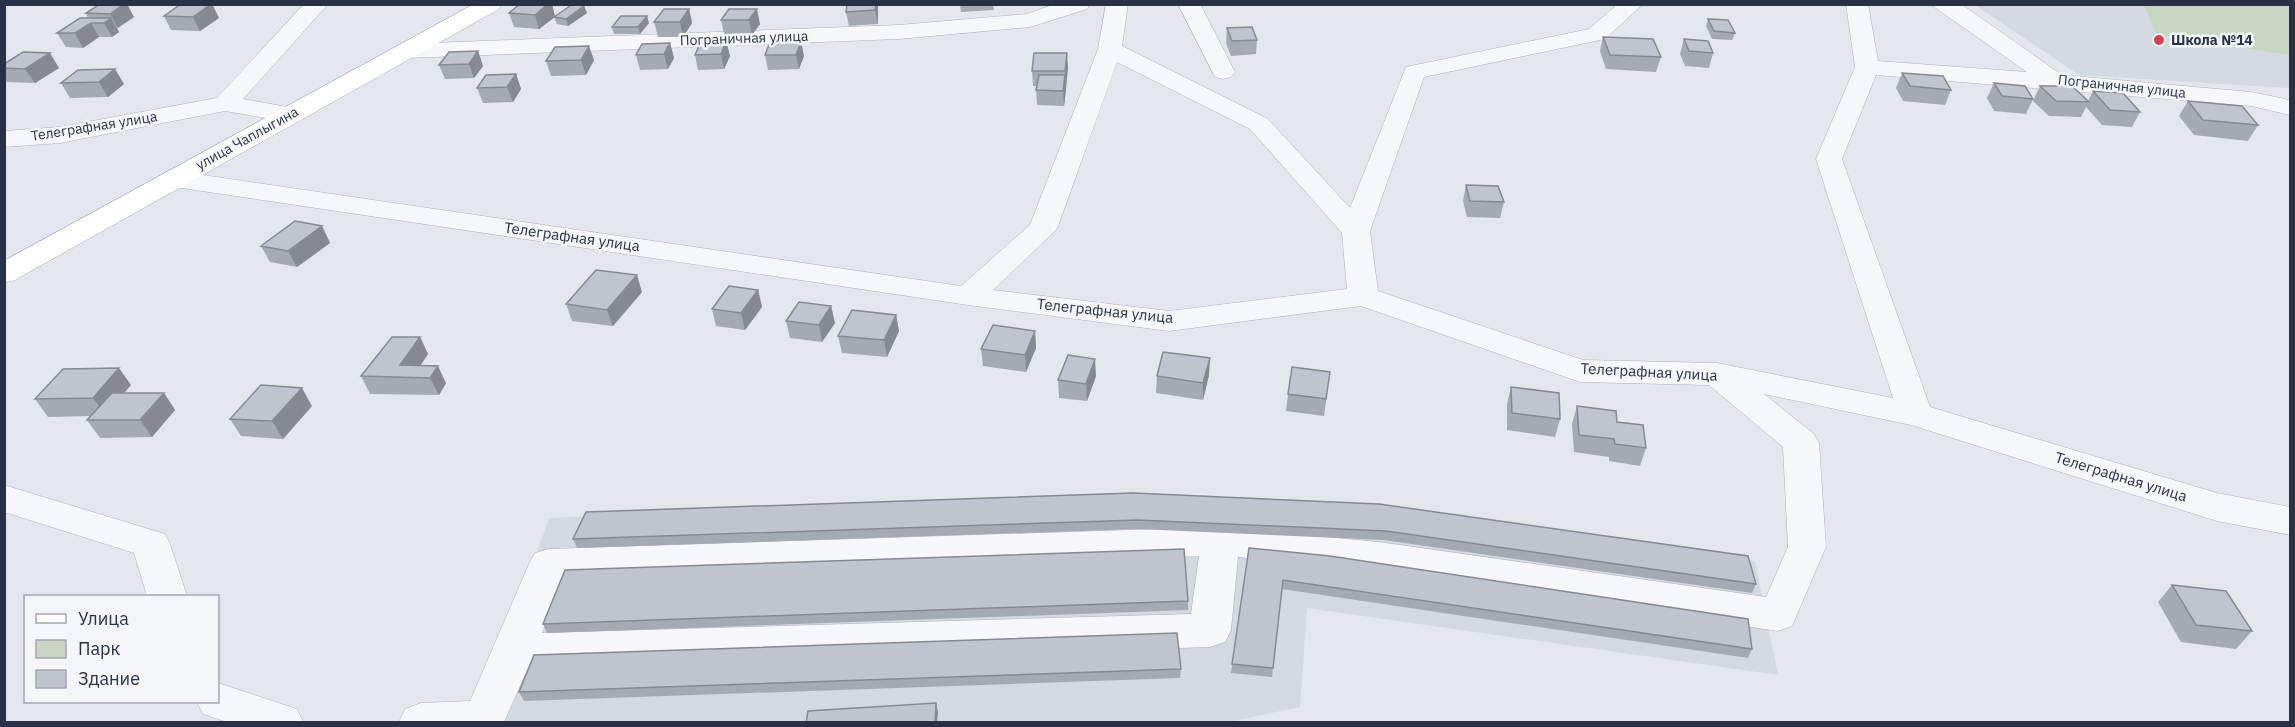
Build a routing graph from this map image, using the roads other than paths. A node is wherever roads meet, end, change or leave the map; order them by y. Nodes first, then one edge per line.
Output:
1 (316, 4) edge
2 (491, 4) edge
3 (1079, 4) edge
4 (1117, 4) edge
5 (1189, 4) edge
6 (1632, 4) edge
7 (1857, 4) edge
8 (1941, 4) edge
9 (1110, 49) junction
10 (406, 51) junction
11 (1867, 67) junction
12 (1223, 72) dead end
13 (2056, 82) junction
14 (225, 104) junction
15 (2290, 106) edge
16 (290, 114) junction
17 (4, 139) edge
18 (175, 179) junction
19 (1356, 231) junction
20 (4, 274) edge
21 (968, 296) junction
22 (1363, 297) junction
23 (1717, 374) junction
24 (1915, 414) junction
25 (4, 498) edge
26 (2290, 521) edge
27 (1220, 541) junction
28 (166, 595) edge
29 (514, 651) junction
30 (219, 701) edge
31 (281, 723) edge
32 (421, 723) edge

1 - 14 street
2 - 10 main road, улица Чаплыгина
3 - 10 street, Пограничная улица
4 - 9 street
5 - 12 street
6 - 19 street
7 - 11 street
8 - 13 street, Пограничная улица
9 - 19 street
9 - 21 street
10 - 16 main road, улица Чаплыгина
11 - 13 street
11 - 24 street
13 - 15 street, Пограничная улица
14 - 16 street, Телеграфная улица
14 - 17 street, Телеграфная улица
16 - 18 main road, улица Чаплыгина
18 - 20 main road, улица Чаплыгина
18 - 21 street, Телеграфная улица
19 - 22 street
21 - 22 street, Телеграфная улица
22 - 23 street, Телеграфная улица
23 - 24 street, Телеграфная улица
23 - 27 street
24 - 26 street, Телеграфная улица
25 - 28 street
27 - 29 street
27 - 29 street
29 - 32 street
30 - 31 street

